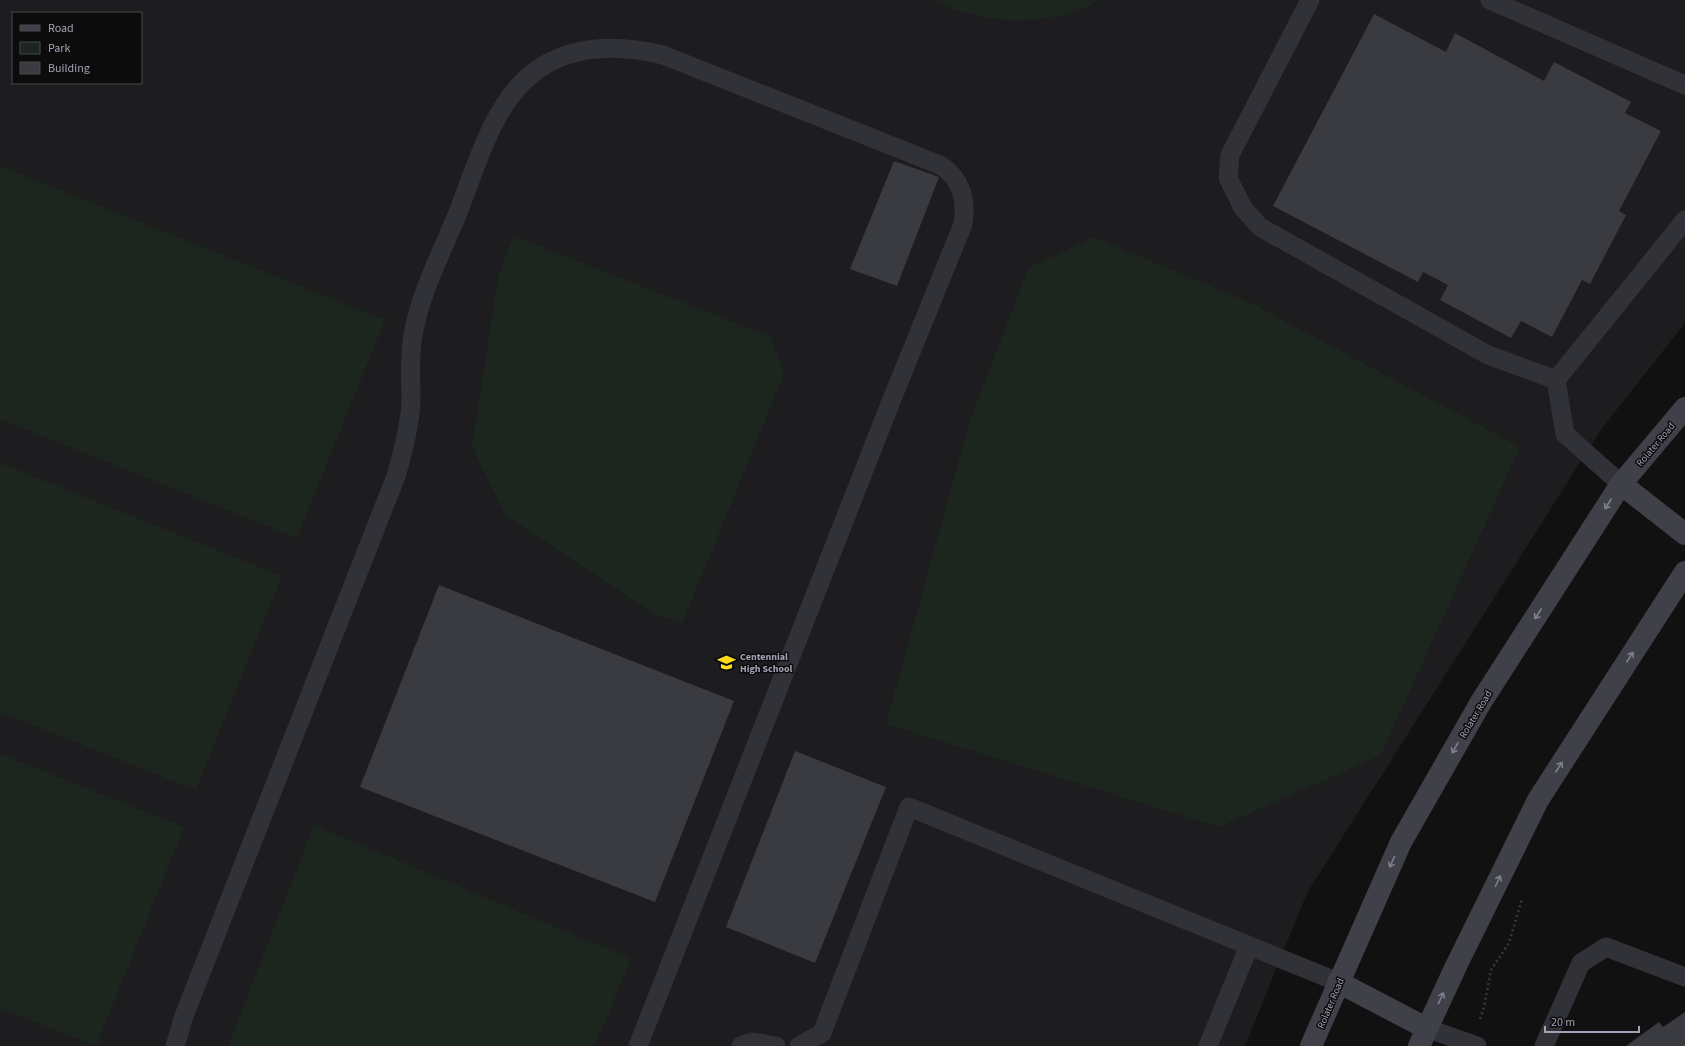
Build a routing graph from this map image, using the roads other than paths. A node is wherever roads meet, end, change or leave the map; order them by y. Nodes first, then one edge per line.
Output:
1 (1310, 0) edge
2 (1490, 0) edge
3 (1685, 85) edge
4 (1685, 220) edge
5 (1556, 380) junction
6 (1685, 408) edge
7 (1621, 484) junction
8 (1685, 534) edge
9 (1685, 572) edge
10 (1249, 946) junction
11 (1685, 977) edge
12 (1338, 982) junction
13 (1423, 1037) edge
14 (1474, 1045) edge
15 (175, 1046) edge
16 (638, 1046) edge
17 (741, 1046) edge
18 (776, 1046) edge
19 (799, 1046) edge
20 (1208, 1046) edge
21 (1311, 1046) edge
22 (1544, 1046) edge

1 - 5 lane
2 - 3 lane
4 - 5 lane
5 - 7 lane
6 - 7 main road, Rolater Road
7 - 8 main road
7 -> 12 main road, Rolater Road
13 -> 9 main road
10 - 12 lane
10 - 19 lane
10 - 20 lane
11 - 22 lane
12 - 13 main road
12 - 21 main road, Rolater Road
13 - 14 lane
15 - 16 lane
17 - 18 lane

